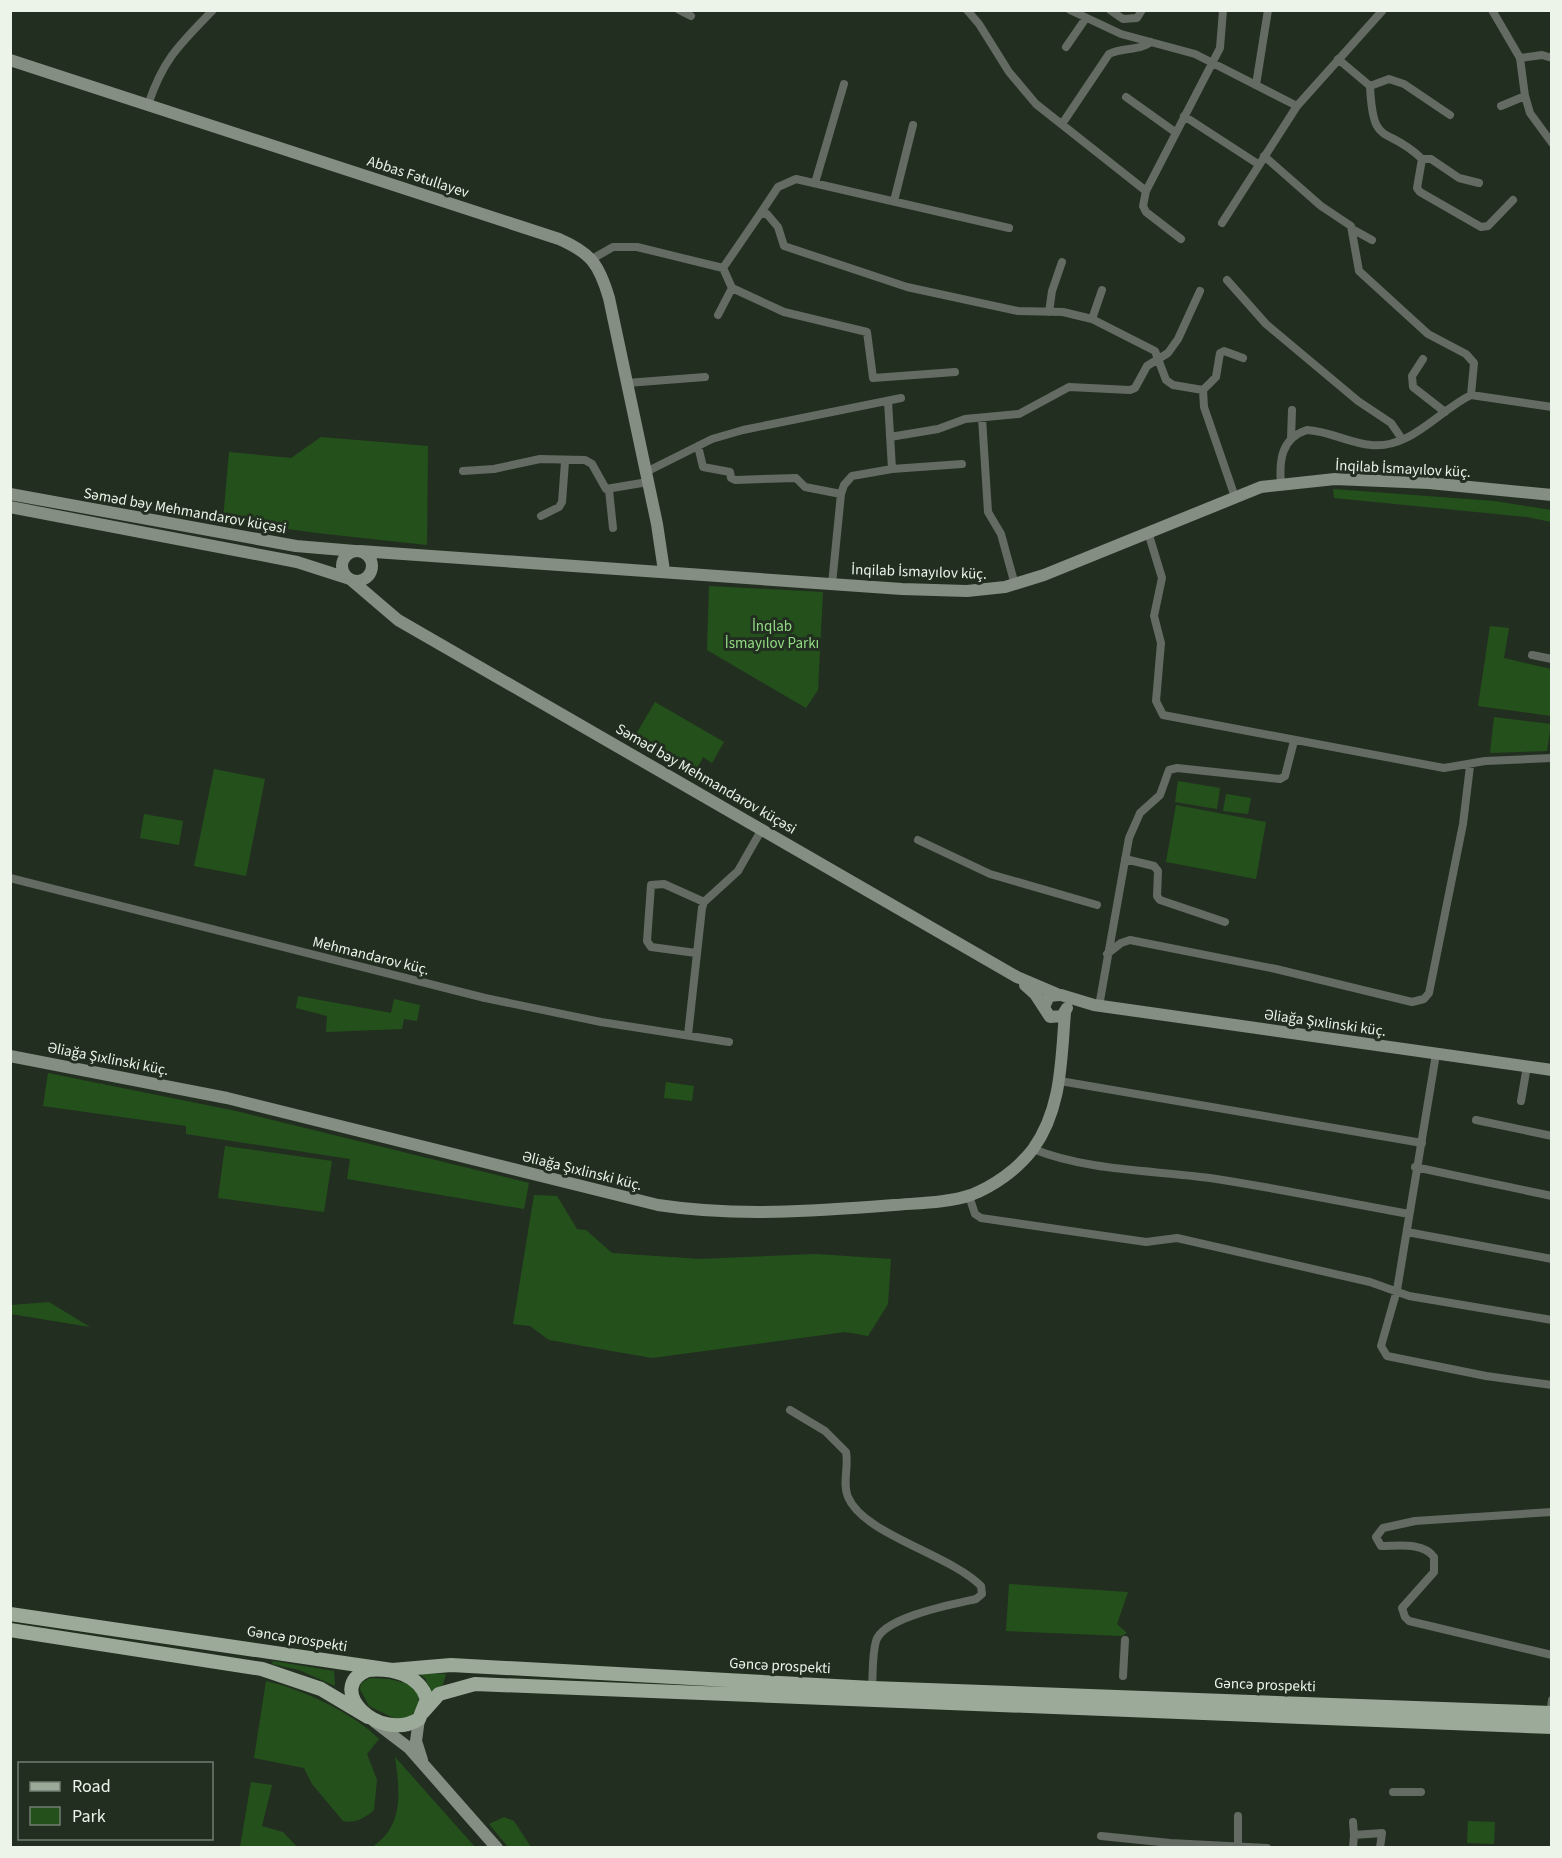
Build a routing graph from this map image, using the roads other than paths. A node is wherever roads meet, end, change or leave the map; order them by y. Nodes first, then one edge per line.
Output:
1 (213, 10) edge
2 (680, 10) edge
3 (967, 10) edge
4 (1071, 10) edge
5 (1110, 10) edge
6 (1142, 10) edge
7 (1223, 10) edge
8 (1268, 10) edge
9 (1383, 10) edge
10 (1492, 10) edge
11 (691, 16) dead end
12 (1086, 18) junction
13 (1151, 42) junction
14 (1066, 47) dead end
15 (1520, 58) junction
16 (1551, 58) edge
17 (1338, 59) junction
18 (10, 60) edge
19 (1213, 63) junction
20 (844, 84) dead end
21 (1256, 85) junction
22 (1370, 86) junction
23 (1524, 96) junction
24 (1126, 98) dead end
25 (148, 105) junction
26 (1297, 106) junction
27 (1501, 106) dead end
28 (1450, 115) dead end
29 (1184, 116) junction
30 (1062, 124) junction
31 (913, 125) dead end
32 (1175, 132) junction
33 (1551, 143) edge
34 (1264, 156) junction
35 (1422, 159) junction
36 (1258, 164) junction
37 (814, 183) junction
38 (1479, 183) dead end
39 (1146, 191) junction
40 (1513, 200) dead end
41 (894, 201) junction
42 (760, 214) junction
43 (1222, 224) dead end
44 (1009, 228) dead end
45 (1352, 229) junction
46 (1181, 239) dead end
47 (1372, 240) dead end
48 (592, 259) junction
49 (1062, 262) dead end
50 (723, 268) junction
51 (1227, 280) dead end
52 (732, 288) junction
53 (1102, 290) dead end
54 (1200, 291) dead end
55 (1049, 312) junction
56 (718, 315) dead end
57 (1092, 319) junction
58 (1159, 358) junction
59 (1243, 358) dead end
60 (1423, 359) dead end
61 (955, 372) dead end
62 (705, 377) dead end
63 (627, 383) junction
64 (1203, 390) junction
65 (1471, 395) junction
66 (901, 398) dead end
67 (888, 401) junction
68 (1551, 407) edge
69 (1292, 410) dead end
70 (1445, 412) junction
71 (982, 418) junction
72 (890, 437) junction
73 (1291, 439) junction
74 (1402, 439) junction
75 (698, 446) junction
76 (565, 462) junction
77 (962, 464) dead end
78 (892, 469) junction
79 (463, 471) dead end
80 (647, 477) junction
81 (1281, 484) junction
82 (609, 490) junction
83 (10, 494) edge
84 (841, 494) junction
85 (1551, 495) edge
86 (1235, 497) junction
87 (10, 507) edge
88 (541, 516) dead end
89 (613, 528) dead end
90 (1148, 532) junction
91 (357, 551) junction
92 (410, 553) junction
93 (371, 570) junction
94 (664, 571) junction
95 (350, 579) junction
96 (832, 584) junction
97 (1015, 585) junction
98 (379, 606) junction
99 (1532, 655) dead end
100 (1551, 659) edge
101 (1294, 741) junction
102 (1551, 758) edge
103 (1470, 766) junction
104 (762, 829) junction
105 (918, 840) dead end
106 (1125, 859) junction
107 (10, 879) edge
108 (704, 902) junction
109 (1097, 905) dead end
110 (1225, 922) dead end
111 (696, 953) junction
112 (1107, 954) junction
113 (1017, 977) junction
114 (1059, 995) junction
115 (1096, 1006) junction
116 (1045, 1011) junction
117 (1066, 1013) junction
118 (688, 1035) junction
119 (729, 1042) dead end
120 (1062, 1046) junction
121 (1436, 1054) junction
122 (10, 1056) edge
123 (1527, 1066) junction
124 (1551, 1070) edge
125 (1060, 1081) junction
126 (1521, 1101) dead end
127 (1476, 1120) dead end
128 (1551, 1136) edge
129 (1422, 1143) junction
130 (1033, 1149) junction
131 (1415, 1167) junction
132 (969, 1196) junction
133 (1551, 1196) edge
134 (1409, 1214) junction
135 (1407, 1232) junction
136 (1551, 1259) edge
137 (1397, 1290) junction
138 (1551, 1320) edge
139 (1551, 1385) edge
140 (789, 1410) dead end
141 (1551, 1512) edge
142 (10, 1614) edge
143 (10, 1630) edge
144 (1125, 1640) dead end
145 (1551, 1655) edge
146 (392, 1670) junction
147 (1123, 1676) dead end
148 (872, 1688) junction
149 (1410, 1706) junction
150 (1551, 1713) edge
151 (421, 1716) junction
152 (371, 1719) junction
153 (1409, 1721) junction
154 (424, 1764) junction
155 (1393, 1792) dead end
156 (1421, 1792) dead end
157 (1238, 1816) dead end
158 (1353, 1822) dead end
159 (1354, 1835) junction
160 (1101, 1836) dead end
161 (1170, 1845) edge
162 (1238, 1846) edge
163 (497, 1848) edge
164 (1267, 1848) edge
165 (1353, 1848) edge
166 (1380, 1848) edge

1 - 25 street
2 - 11 street
3 - 30 street
4 - 12 street
5 - 6 street
7 - 19 street
8 - 21 street
9 - 17 street
10 - 15 street
12 - 13 street
12 - 14 street
13 - 19 street
13 - 30 street
15 - 16 street
15 - 23 street
17 - 22 street
17 - 26 street
18 - 25 main road, Abbas Fətullayev
19 - 21 street
19 - 29 street
20 - 37 street
21 - 26 street
22 - 28 street
22 - 35 street
23 - 27 street
23 - 33 street
24 - 32 street
25 - 48 main road, Abbas Fətullayev
26 - 34 street
29 - 32 street
29 - 36 street
30 - 39 street
31 - 41 street
32 - 39 street
34 - 36 street
34 - 45 street
35 - 38 street
35 - 40 street
36 - 43 street
37 - 41 street
37 - 42 street
39 - 46 street
41 - 44 street
42 - 50 street
42 - 55 street
45 - 47 street
45 - 65 street
48 - 50 street
48 - 63 main road
49 - 55 street
50 - 52 street
51 - 74 street
52 - 56 street
52 - 61 street
53 - 57 street
54 - 58 street
55 - 57 street
57 - 58 street
58 - 64 street
58 - 71 street
59 - 64 street
60 - 70 street
62 - 63 street
63 - 80 main road
64 - 86 street
65 - 68 street
65 - 70 street
66 - 67 street
67 - 72 street
67 - 75 street
69 - 73 street
70 - 74 street
71 - 72 street
71 - 97 street
72 - 78 street
73 - 74 street
73 - 81 street
75 - 80 street
75 - 84 street
76 - 79 street
76 - 82 street
76 - 88 street
77 - 78 street
78 - 84 street
80 - 82 street
80 - 94 main road
81 - 85 main road, İnqilab İsmayılov küç.
81 - 86 main road, İnqilab İsmayılov küç.
82 - 89 street
83 - 91 main road, Səməd bəy Mehmandarov küçəsi
84 - 96 street
86 - 90 main road, İnqilab İsmayılov küç.
87 - 95 main road, Səməd bəy Mehmandarov küçəsi
90 - 97 main road, İnqilab İsmayılov küç.
90 - 101 street
91 - 92 main road, Səməd bəy Mehmandarov küçəsi
91 - 93 main road
91 - 95 main road
92 - 93 main road
92 - 94 main road, İnqilab İsmayılov küç.
93 - 95 main road
93 - 98 main road
94 - 96 main road, İnqilab İsmayılov küç.
95 - 98 main road, Səməd bəy Mehmandarov küçəsi
96 - 97 main road, İnqilab İsmayılov küç.
98 - 104 main road, Səməd bəy Mehmandarov küçəsi
99 - 100 street
101 - 103 street
101 - 106 street
102 - 103 street
103 - 112 street
104 - 108 street
104 - 113 main road, Səməd bəy Mehmandarov küçəsi
105 - 109 street
106 - 110 street
106 - 112 street
107 - 118 street, Mehmandarov küç.
108 - 111 street
108 - 111 street
111 - 118 street
112 - 115 street
113 - 114 main road
113 - 116 main road
114 - 115 main road
114 - 116 main road
114 - 117 main road
115 - 117 main road
115 - 121 main road, Əliağa Şıxlinski küç.
116 - 117 main road
116 - 120 main road
117 - 120 main road, Əliağa Şıxlinski küç.
118 - 119 street, Mehmandarov küç.
120 - 125 main road, Əliağa Şıxlinski küç.
121 - 123 main road, Əliağa Şıxlinski küç.
121 - 129 street
122 - 132 main road, Əliağa Şıxlinski küç.
123 - 124 main road, Əliağa Şıxlinski küç.
123 - 126 street
125 - 129 street
125 - 130 main road, Əliağa Şıxlinski küç.
127 - 128 street
129 - 131 street
130 - 132 main road, Əliağa Şıxlinski küç.
130 - 134 street
131 - 133 street
131 - 134 street
132 - 137 street
134 - 135 street
135 - 136 street
135 - 137 street
137 - 138 street
137 - 139 street
140 - 148 street
141 - 145 street
142 - 146 main road, Gəncə prospekti
143 - 152 main road
144 - 147 street
146 - 148 main road, Gəncə prospekti
146 - 151 main road
146 - 152 main road
148 - 149 main road, Gəncə prospekti
149 - 150 main road, Gəncə prospekti
149 - 153 main road
150 - 153 main road, Gəncə prospekti
151 - 152 main road
151 - 153 main road, Gəncə prospekti
151 - 154 main road
152 - 154 main road
154 - 163 main road
155 - 156 street
157 - 162 street
158 - 159 street
159 - 165 street
159 - 166 street
160 - 161 street
161 - 162 street
162 - 164 street

